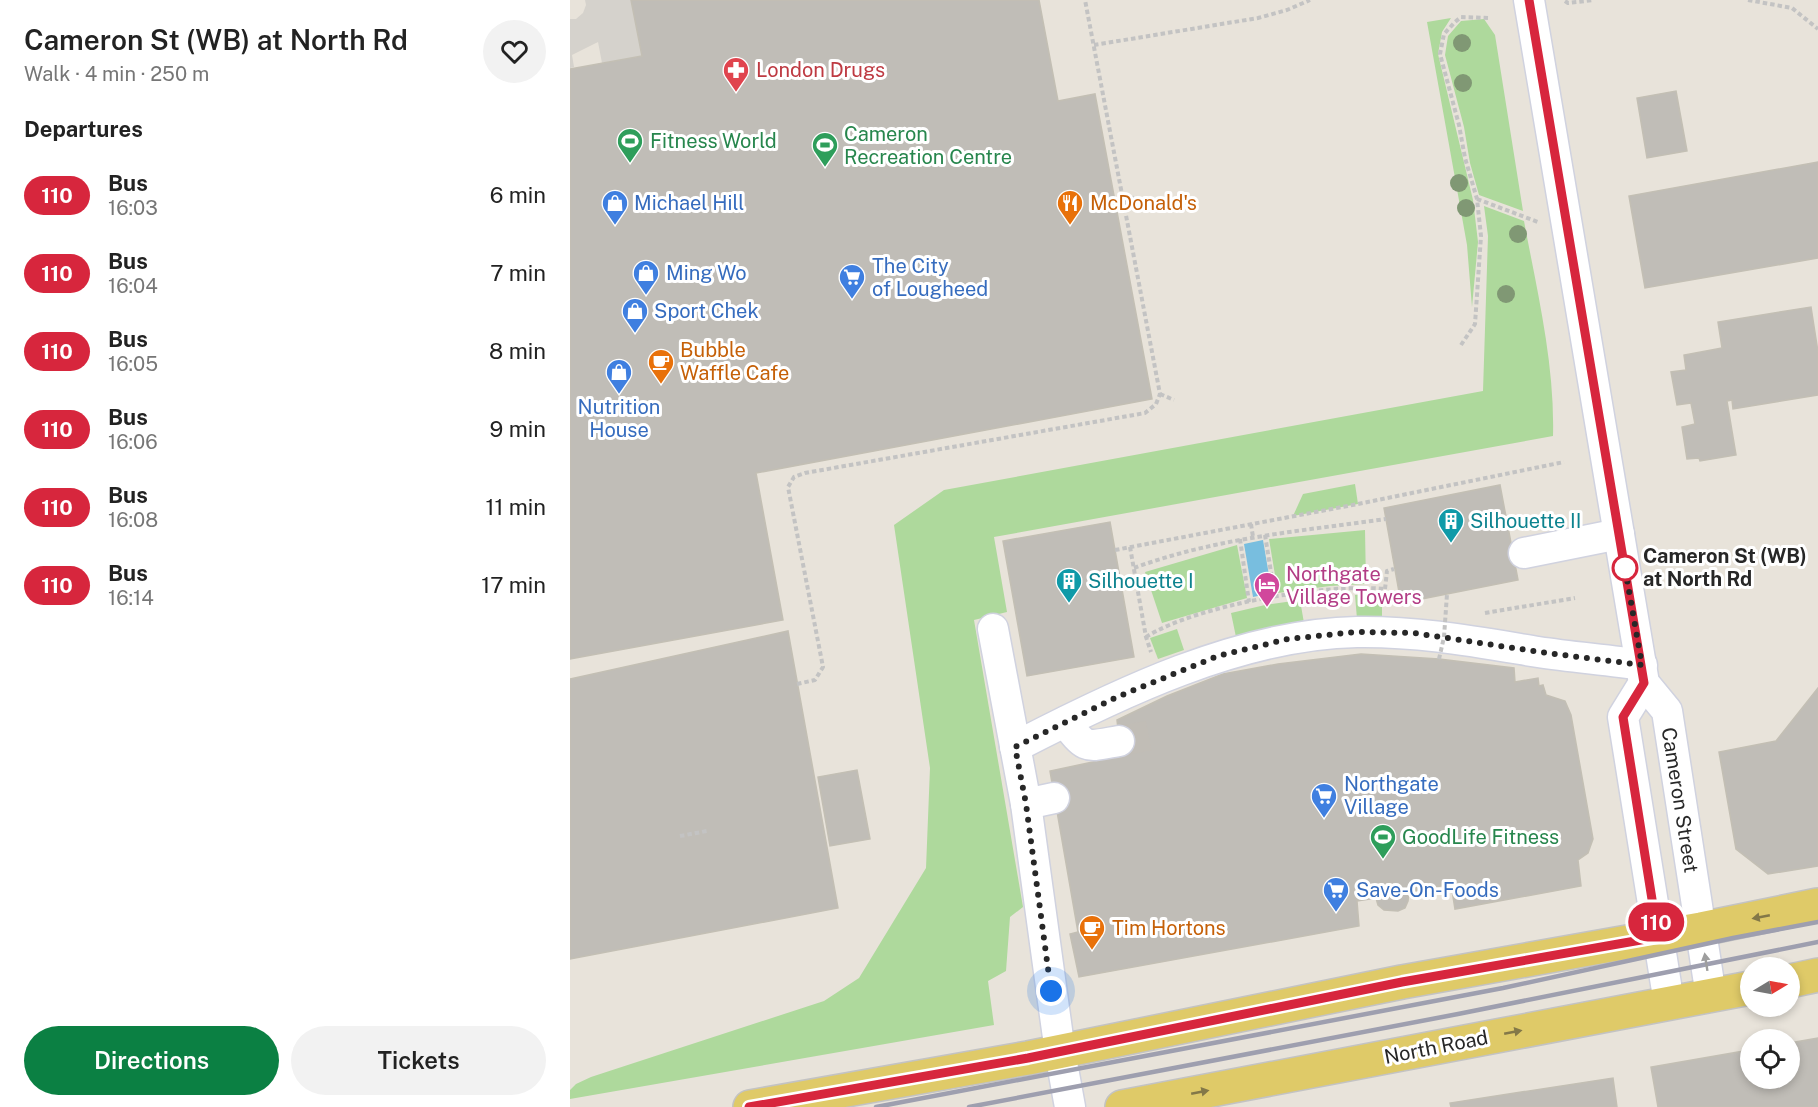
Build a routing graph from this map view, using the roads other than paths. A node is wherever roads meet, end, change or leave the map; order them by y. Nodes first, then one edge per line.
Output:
1 (1529, 0) edge
2 (1620, 534) junction
3 (1524, 553) dead end
4 (993, 629) dead end
5 (1643, 674) junction
6 (1065, 722) junction
7 (1119, 741) tunnel mouth
8 (1015, 747) junction
9 (1818, 905) edge
10 (1701, 929) junction
11 (1658, 937) junction
12 (1818, 975) edge
13 (1800, 979) edge
14 (1740, 990) edge
15 (1711, 996) junction
16 (1669, 1002) junction
17 (1060, 1052) junction
18 (750, 1107) edge
19 (1070, 1107) edge
20 (1122, 1107) edge

1 - 2 street, Cameron Street
2 - 3 street
2 - 5 street, Cameron Street
4 - 8 street
5 - 6 street
5 - 10 street, Cameron Street
5 - 11 street
6 - 7 street
6 - 8 street
8 - 17 street
9 -> 10 main road
10 - 11 main road
15 -> 10 street, Cameron Street
11 - 16 street
11 - 17 main road
12 - 13 main road
14 - 15 main road, North Road
15 - 16 main road, North Road
20 -> 16 main road, North Road
17 - 18 main road
17 - 19 street

